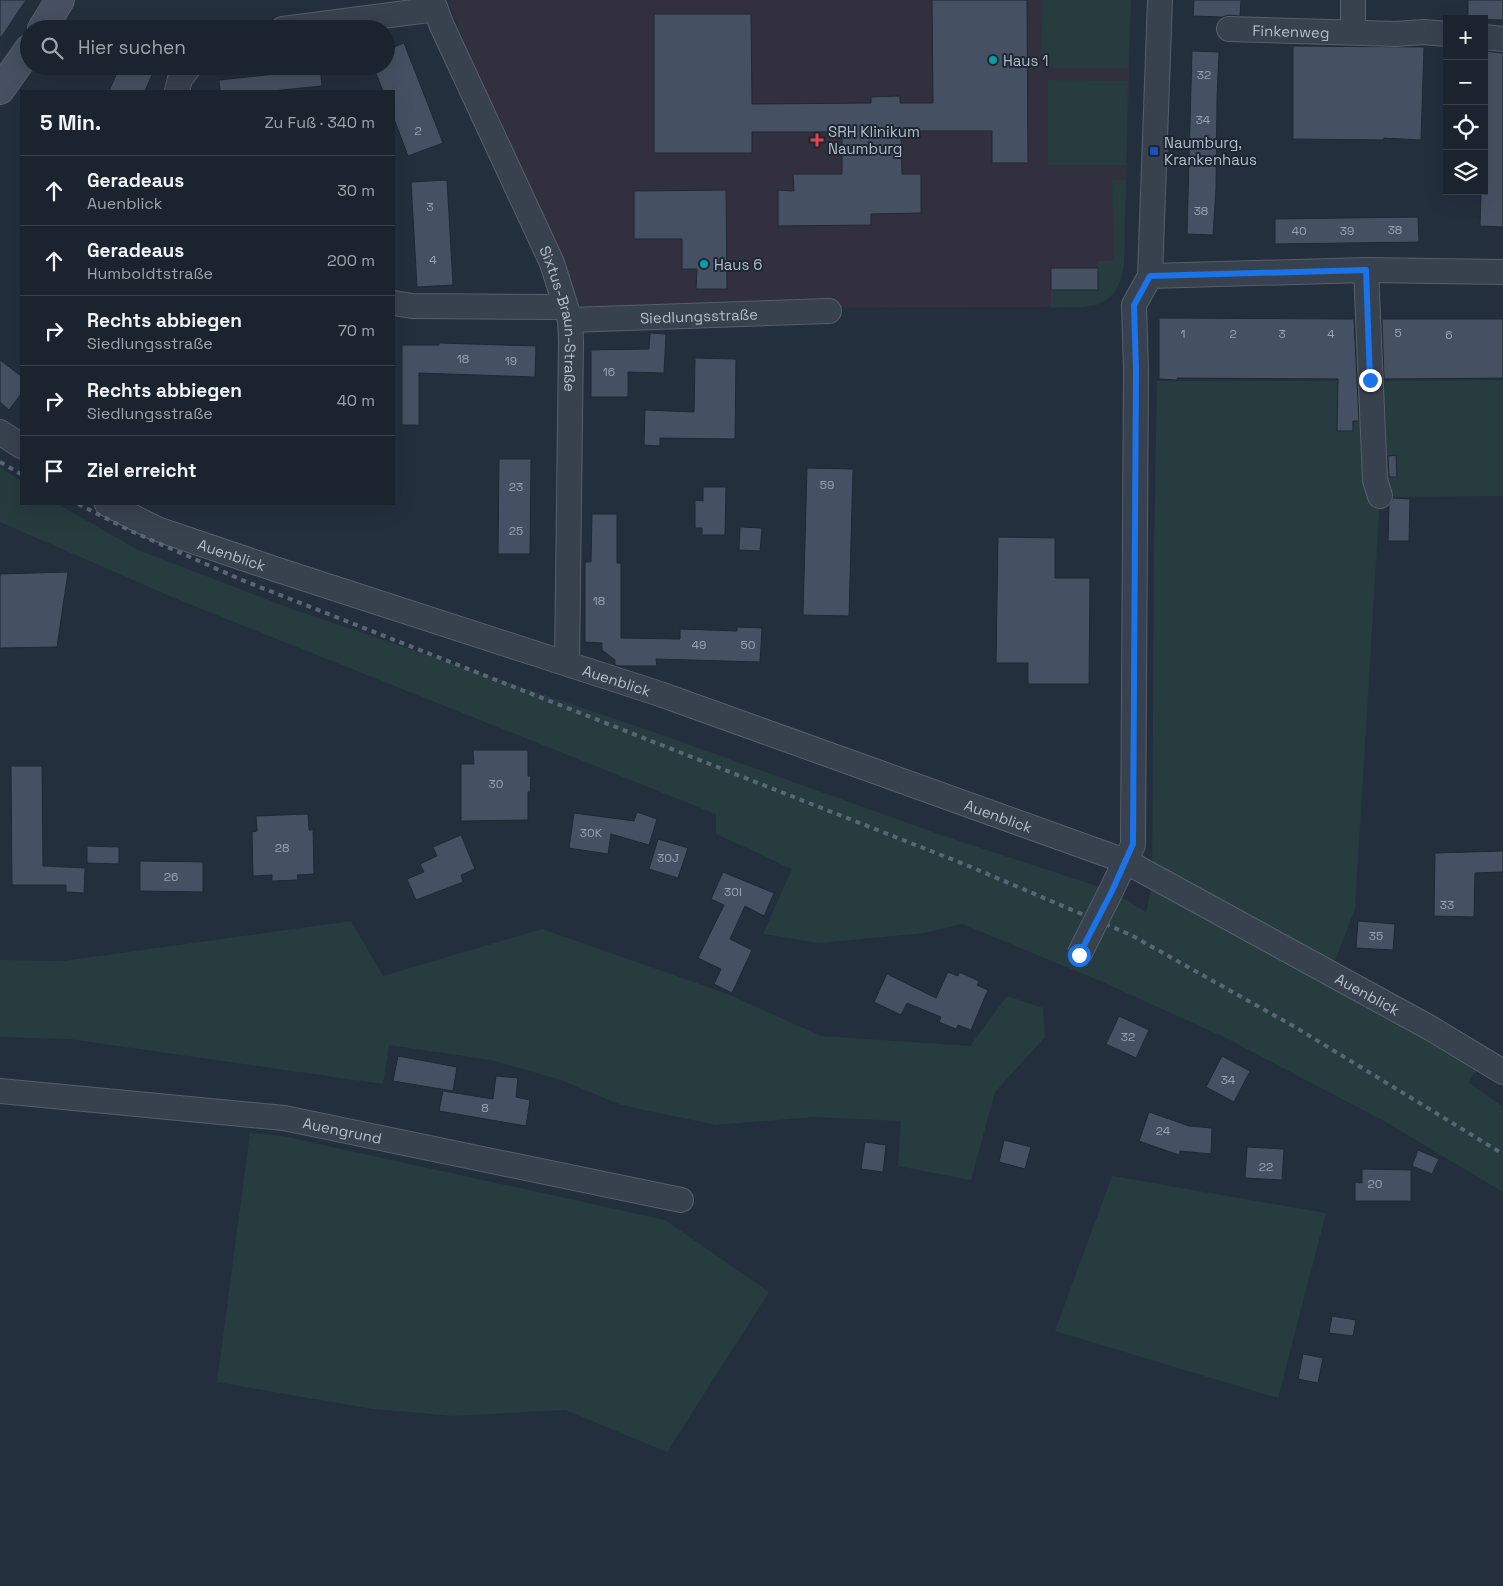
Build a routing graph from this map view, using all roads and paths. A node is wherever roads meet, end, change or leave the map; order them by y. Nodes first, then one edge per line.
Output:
1 (60, 0) edge
2 (1160, 0) edge
3 (1353, 0) edge
4 (434, 5) edge
5 (48, 20) edge
6 (340, 20) edge
7 (1229, 29) dead end
8 (1353, 32) junction
9 (1443, 34) edge
10 (1488, 37) edge
11 (1503, 39) edge
12 (20, 62) edge
13 (183, 75) edge
14 (0, 90) edge
15 (177, 90) edge
16 (1366, 270) junction
17 (1503, 272) edge
18 (1150, 276) junction
19 (395, 303) edge
20 (829, 311) dead end
21 (568, 313) junction
22 (0, 432) edge
23 (20, 445) edge
24 (1380, 496) dead end
25 (109, 505) edge
26 (567, 663) junction
27 (1125, 861) junction
28 (1079, 955) dead end
29 (1503, 1072) edge
30 (0, 1091) edge
31 (681, 1200) dead end

1 - 5 main road
2 - 18 street
3 - 8 street
4 - 6 street
4 - 21 street, Sixtus-Braun-Straße
7 - 8 street, Finkenweg
8 - 9 street, Finkenweg
10 - 11 street
12 - 14 main road
13 - 15 street
16 - 17 street
16 - 18 street
16 - 24 street
18 - 27 street
19 - 21 street, Siedlungsstraße
20 - 21 street, Siedlungsstraße
21 - 26 street, Sixtus-Braun-Straße
22 - 23 street
25 - 26 street, Auenblick
26 - 27 street, Auenblick
27 - 28 street, bridge
27 - 29 street, Auenblick
30 - 31 street, Auengrund

